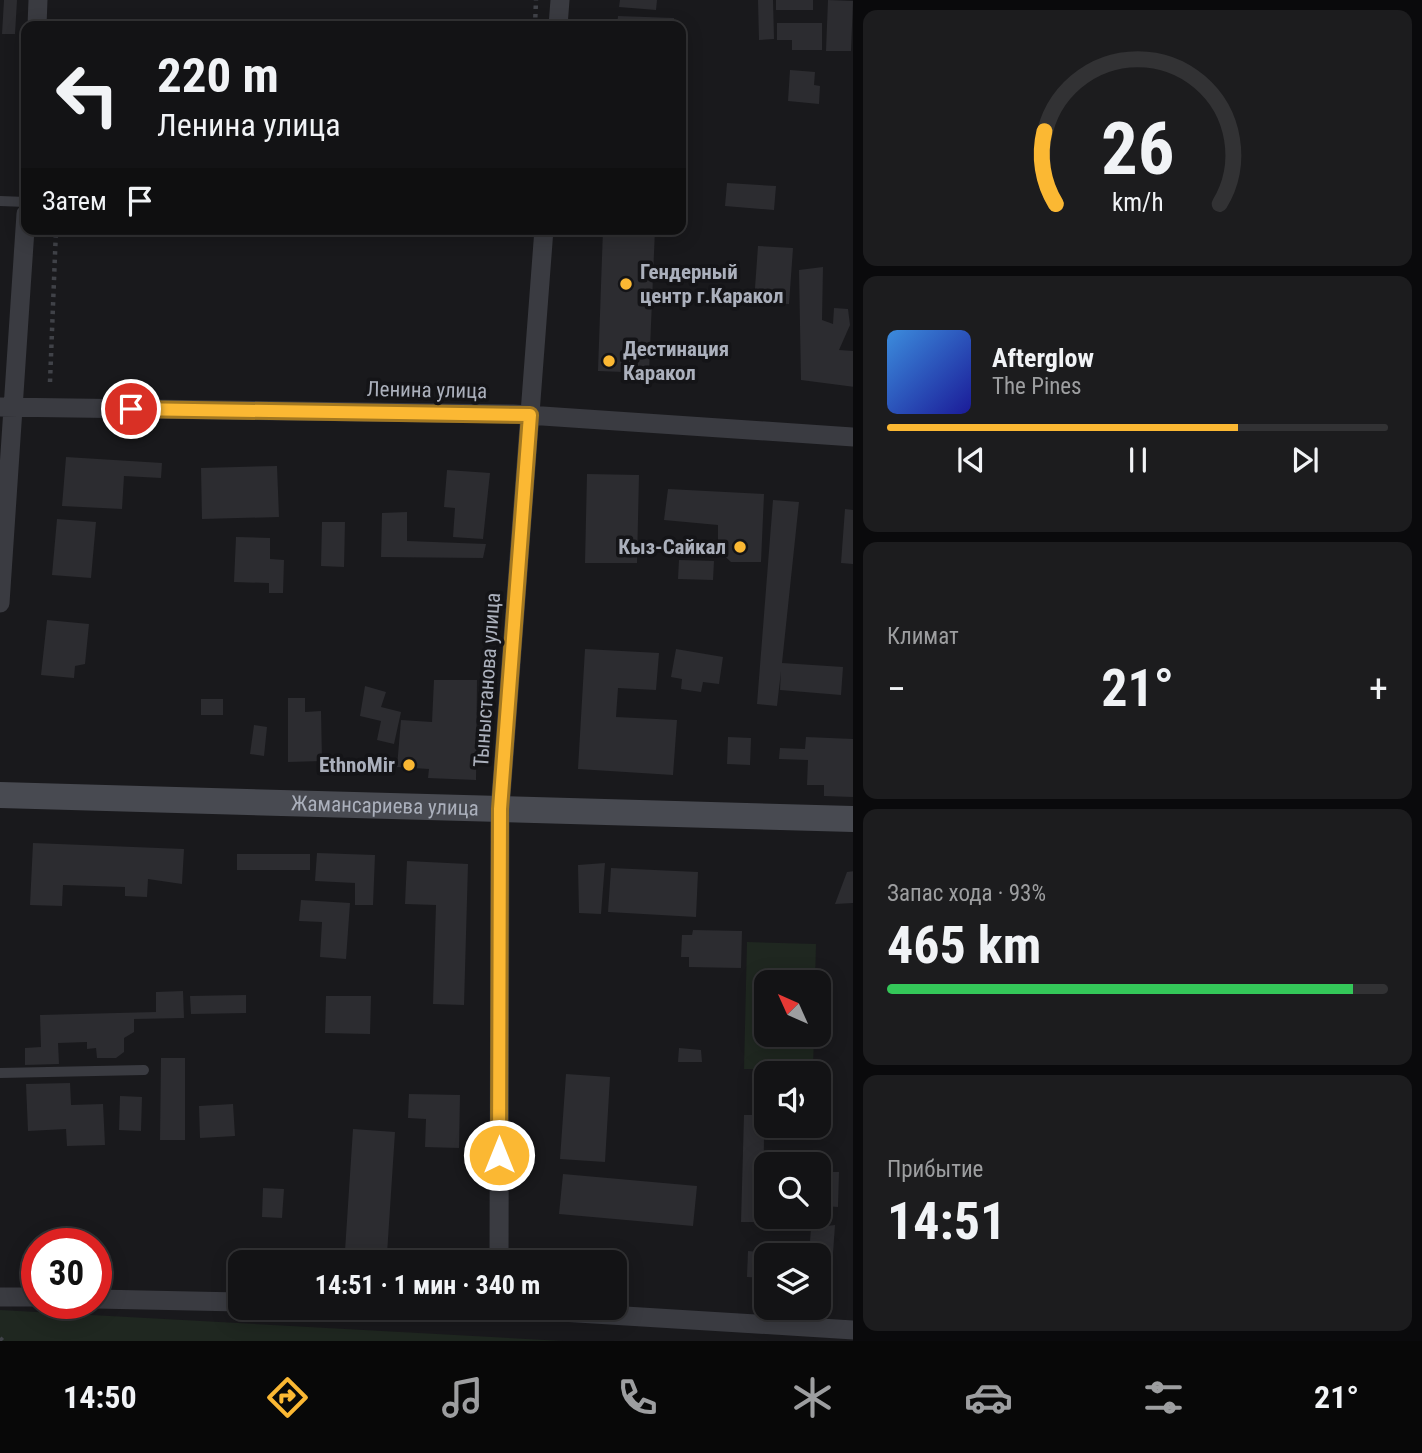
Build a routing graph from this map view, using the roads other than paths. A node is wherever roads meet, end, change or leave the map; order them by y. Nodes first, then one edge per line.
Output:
1 (38, 0) edge
2 (560, 0) edge
3 (37, 21) edge
4 (558, 21) edge
5 (0, 201) edge
6 (21, 202) edge
7 (24, 235) edge
8 (544, 235) edge
9 (7, 407) edge
10 (530, 415) junction
11 (853, 437) edge
12 (0, 603) edge
13 (0, 795) edge
14 (500, 809) junction
15 (853, 819) edge
16 (144, 1070) dead end
17 (0, 1073) edge
18 (499, 1250) edge
19 (0, 1297) edge
20 (21, 1297) edge
21 (112, 1299) edge
22 (228, 1302) edge
23 (627, 1315) edge
24 (853, 1330) edge

1 - 3 street
2 - 4 street
5 - 6 lane
7 - 9 street
8 - 10 street, Тыныстанова улица
9 - 10 street, Ленина улица
9 - 12 street
10 - 11 street, Ленина улица
10 - 14 street, Тыныстанова улица
13 - 14 main road, Жамансариева улица
14 - 15 main road, Жамансариева улица
14 - 18 street, Тыныстанова улица
16 - 17 lane
19 - 20 street
21 - 22 street
23 - 24 street

